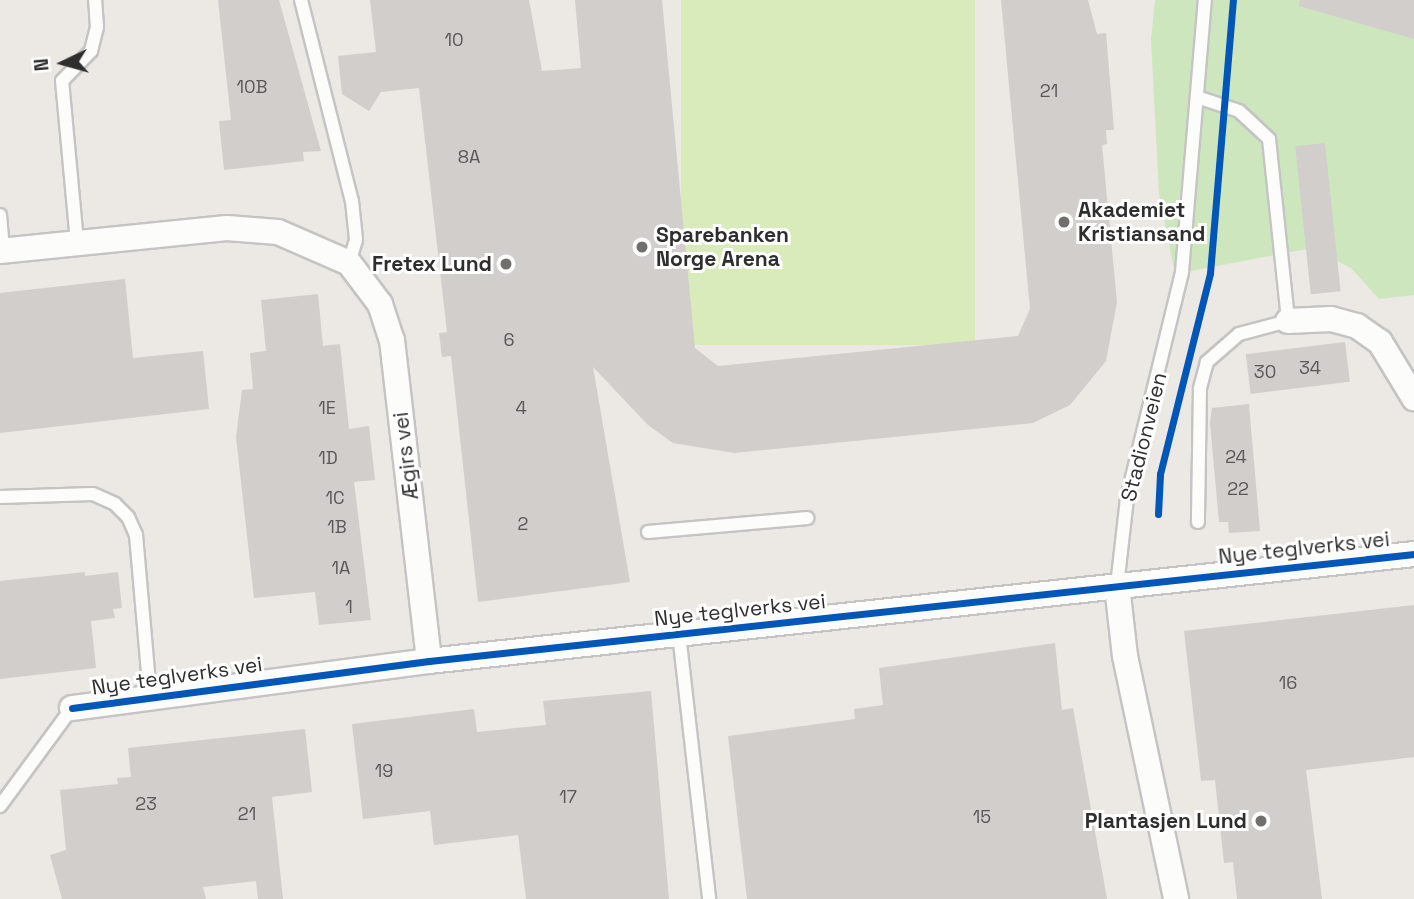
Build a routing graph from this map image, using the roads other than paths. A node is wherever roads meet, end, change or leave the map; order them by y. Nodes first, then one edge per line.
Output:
1 (95, 0) edge
2 (301, 0) edge
3 (1205, 0) edge
4 (1197, 97) junction
5 (0, 215) edge
6 (77, 242) junction
7 (2, 250) edge
8 (349, 263) junction
9 (1288, 321) junction
10 (1414, 398) edge
11 (0, 497) edge
12 (807, 517) dead end
13 (1198, 522) dead end
14 (648, 532) dead end
15 (1414, 554) edge
16 (1117, 586) junction
17 (679, 634) junction
18 (429, 661) junction
19 (150, 696) junction
20 (72, 708) joint
21 (0, 806) edge
22 (709, 899) edge
23 (1176, 899) edge

1 - 6 lane
2 - 8 lane
3 - 4 lane, Stadionveien
4 - 9 lane
4 - 16 lane, Stadionveien
5 - 7 lane
6 - 7 street, Ægirs vei
6 - 8 street, Ægirs vei
8 - 18 street, Ægirs vei
9 - 10 street, Stadionveien
9 - 13 lane, Stadionveien
11 - 19 lane
12 - 14 lane
15 - 16 street, Nye teglverks vei
16 - 17 street, Nye teglverks vei
16 - 23 street, Stadionveien
17 - 18 street, Nye teglverks vei
17 - 22 lane, Nye teglverks vei
18 - 19 street, Nye teglverks vei
19 - 20 street, Nye teglverks vei
20 - 21 lane

